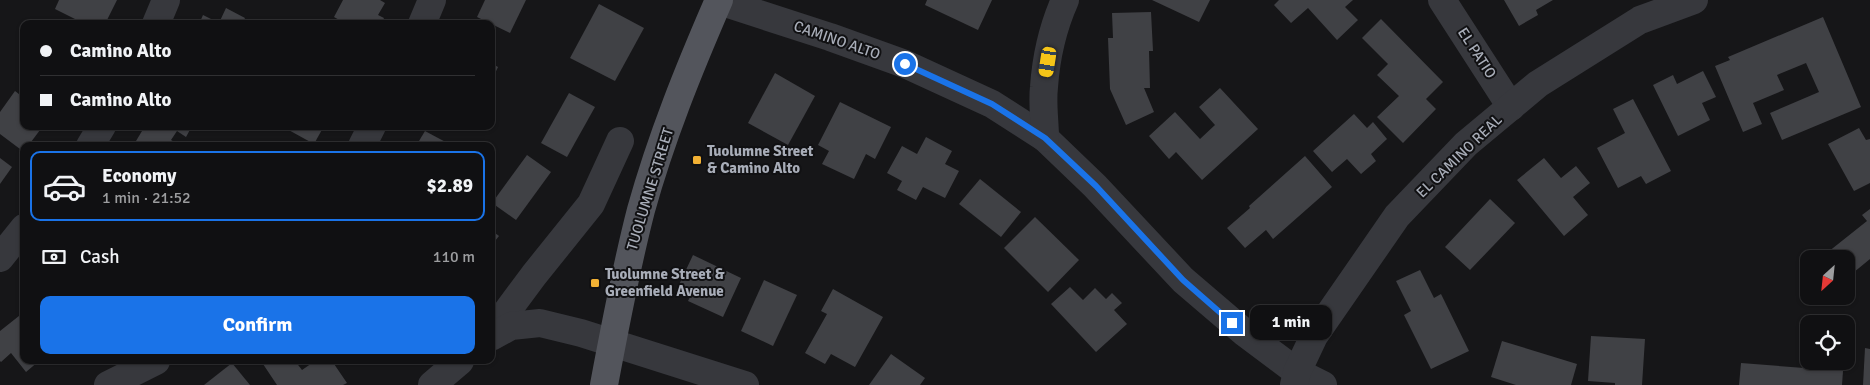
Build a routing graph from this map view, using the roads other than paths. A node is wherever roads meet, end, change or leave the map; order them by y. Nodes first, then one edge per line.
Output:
1 (166, 0) edge
2 (432, 0) edge
3 (1065, 0) edge
4 (1442, 0) edge
5 (1694, 0) edge
6 (719, 1) edge
7 (158, 20) edge
8 (424, 20) edge
9 (1511, 107) junction
10 (100, 130) edge
11 (370, 130) edge
12 (1045, 138) junction
13 (620, 141) dead end
14 (92, 142) edge
15 (364, 142) edge
16 (20, 233) edge
17 (0, 258) edge
18 (495, 329) edge
19 (495, 333) edge
20 (612, 344) junction
21 (150, 364) edge
22 (456, 364) edge
23 (1295, 379) edge
24 (108, 385) edge
25 (432, 385) edge
26 (604, 385) edge
27 (745, 385) edge
28 (1323, 385) edge

1 - 7 street
2 - 8 street
3 - 12 street
4 - 9 street, EL PATIO
5 - 9 street, EL CAMINO REAL
6 - 12 street, CAMINO ALTO
6 - 20 main road, TUOLUMNE STREET
9 - 23 street, EL CAMINO REAL
10 - 14 street
11 - 15 street
12 - 23 street, CAMINO ALTO
13 - 18 street
16 - 17 street
19 - 20 street
20 - 26 main road, TUOLUMNE STREET
20 - 27 street
21 - 24 street
22 - 25 street
23 - 28 street, CAMINO ALTO

